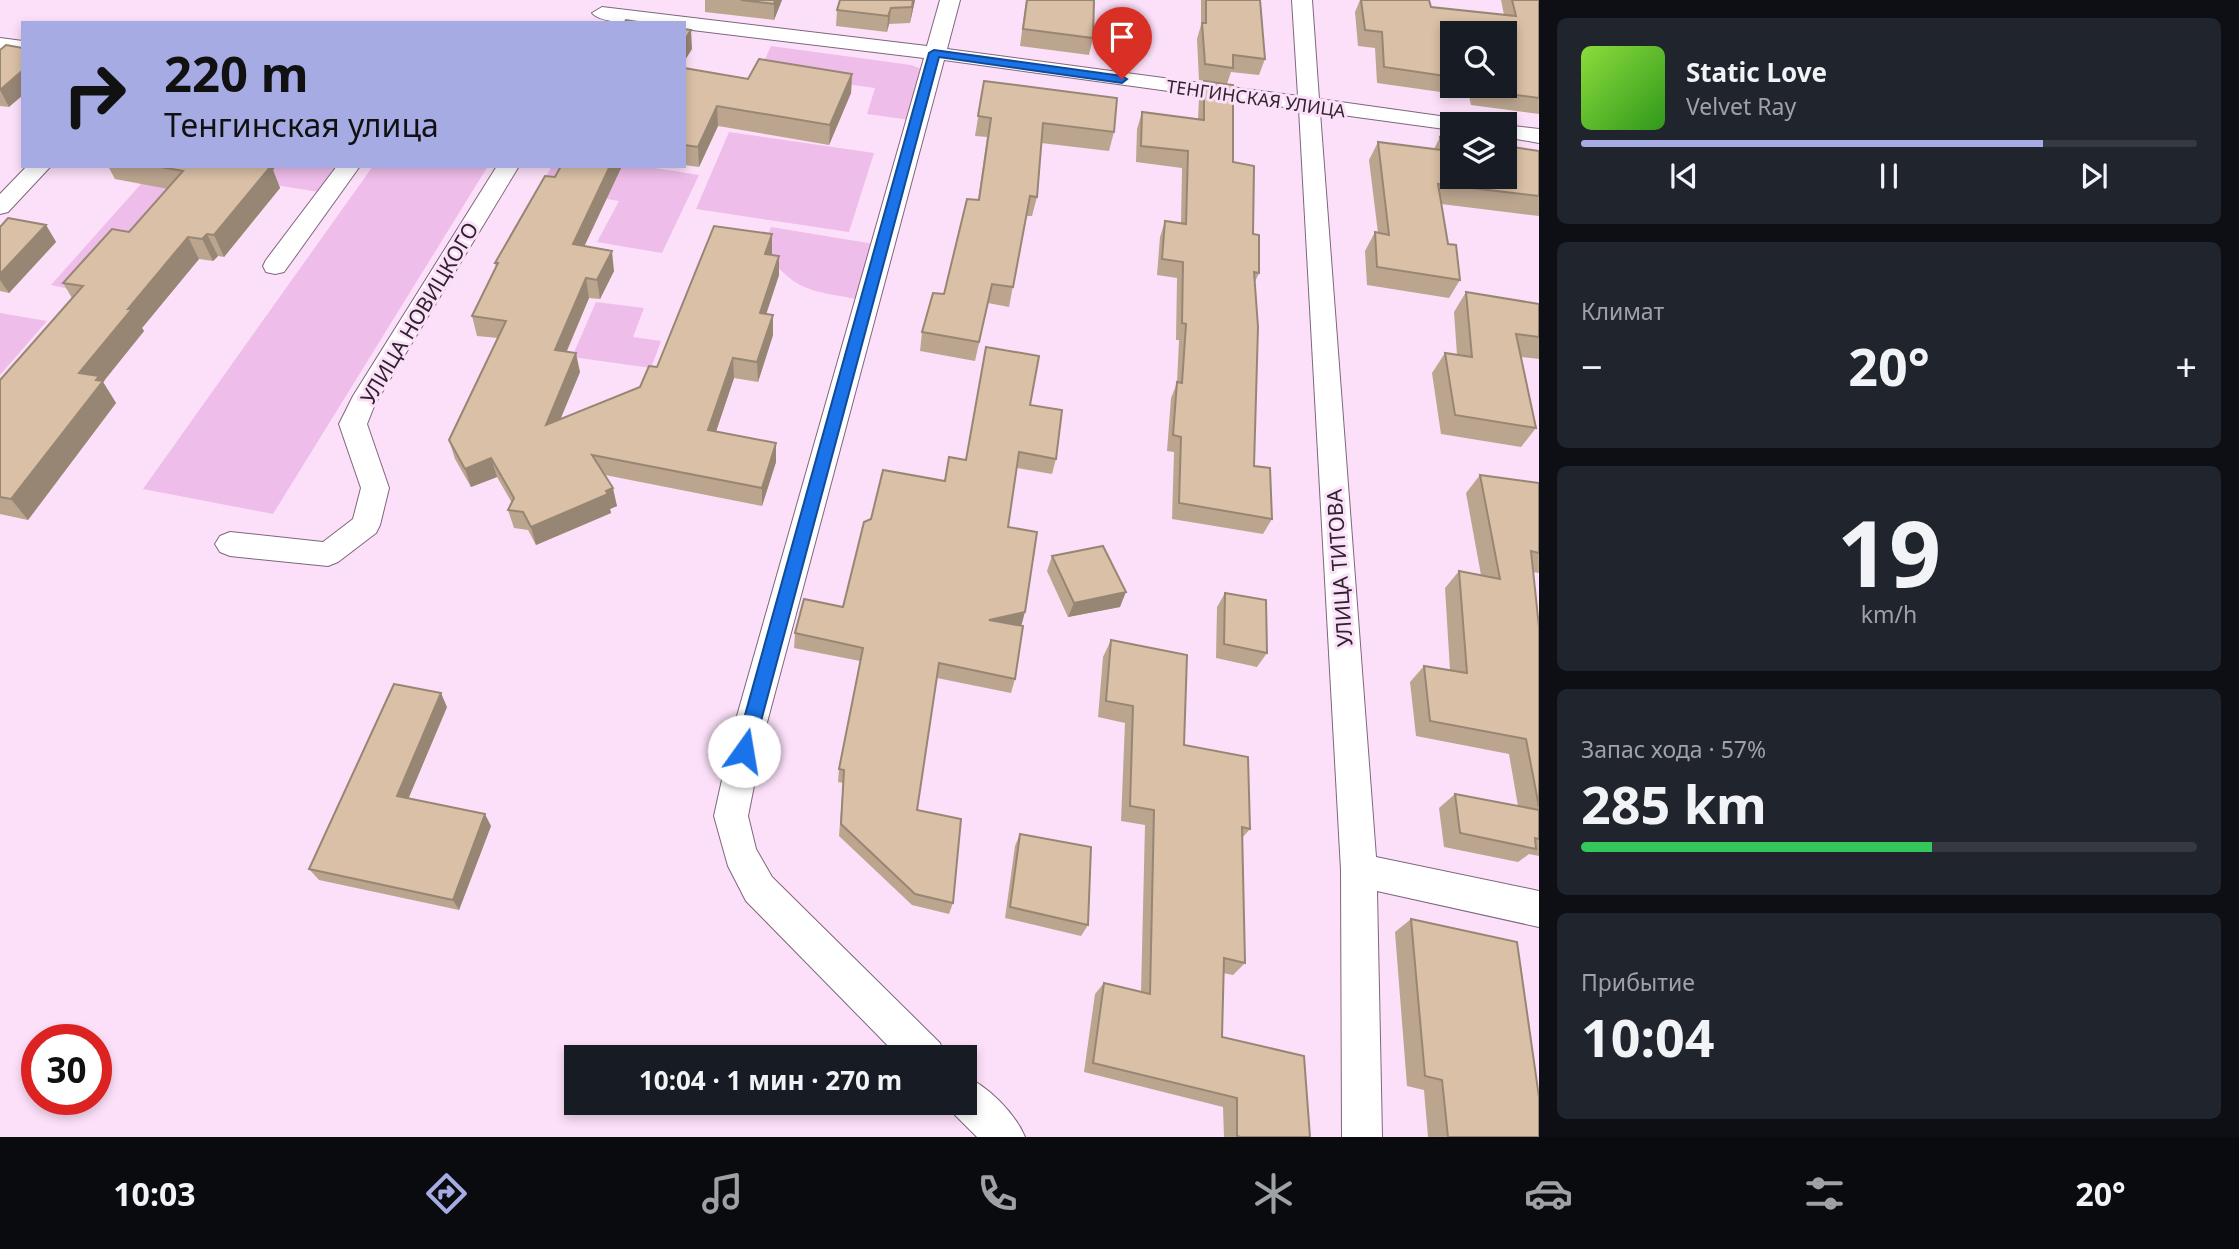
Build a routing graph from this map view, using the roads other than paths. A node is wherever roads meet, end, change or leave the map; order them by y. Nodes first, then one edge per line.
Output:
1 (950, 0) edge
2 (1302, 0) edge
3 (602, 12) edge
4 (667, 21) edge
5 (686, 23) edge
6 (0, 44) edge
7 (21, 47) edge
8 (934, 53) junction
9 (1309, 105) junction
10 (1440, 122) edge
11 (1517, 133) edge
12 (1539, 136) edge
13 (38, 168) edge
14 (348, 168) edge
15 (507, 168) edge
16 (0, 207) edge
17 (275, 266) dead end
18 (230, 544) dead end
19 (1359, 870) junction
20 (1539, 909) edge
21 (914, 1045) edge
22 (977, 1109) edge
23 (1005, 1137) edge
24 (1362, 1137) edge

1 - 8 street
2 - 9 street, УЛИЦА ТИТОВА
3 - 4 street, ТЕНГИНСКАЯ УЛИЦА
5 - 8 street, ТЕНГИНСКАЯ УЛИЦА
6 - 7 street
8 - 9 street, ТЕНГИНСКАЯ УЛИЦА
8 - 21 street
9 - 10 street, ТЕНГИНСКАЯ УЛИЦА
9 - 19 street, УЛИЦА ТИТОВА
11 - 12 street
13 - 16 street
14 - 17 street
15 - 18 street, УЛИЦА НОВИЦКОГО
19 - 20 street
19 - 24 street, УЛИЦА ТИТОВА
22 - 23 street

